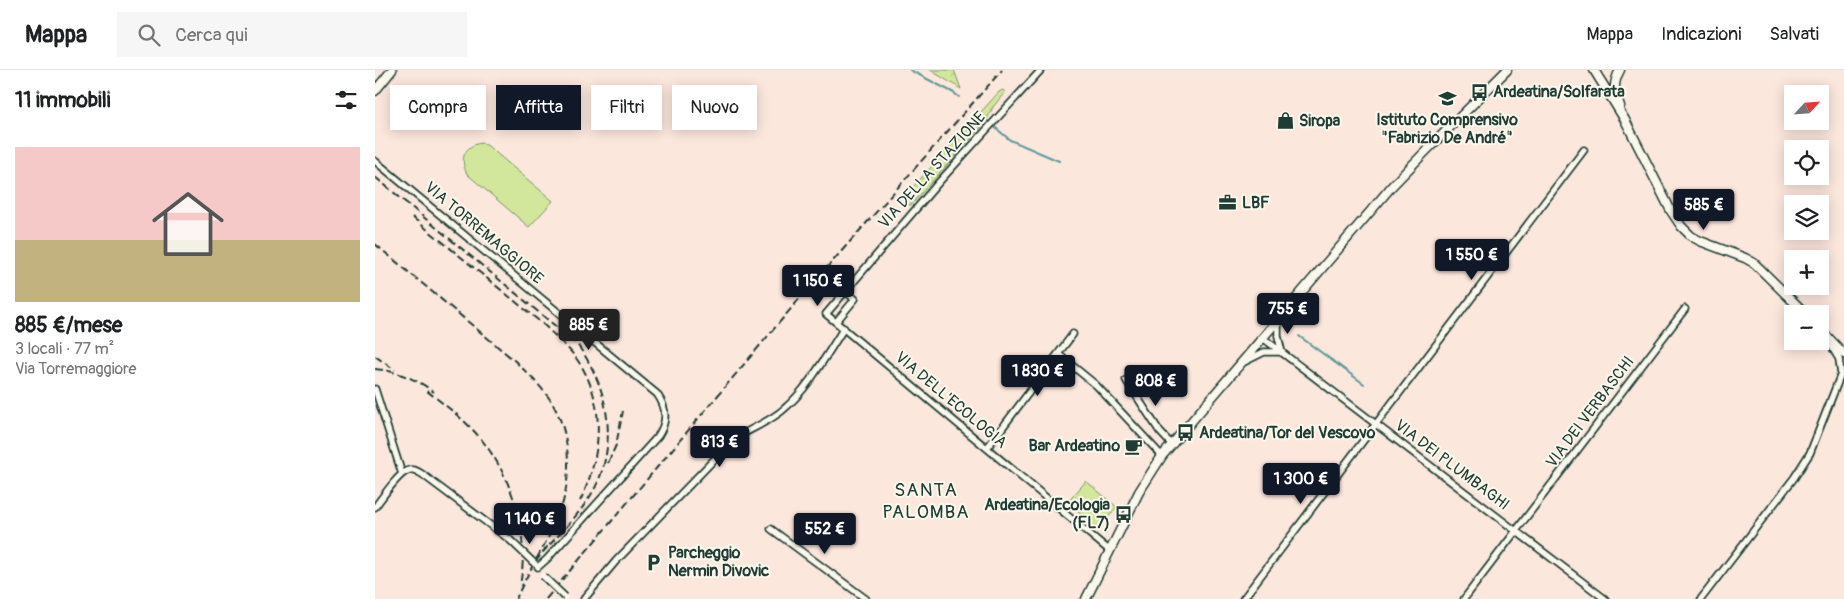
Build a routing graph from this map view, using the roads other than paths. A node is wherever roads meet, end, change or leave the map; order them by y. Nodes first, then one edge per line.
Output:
1 (392, 70) edge
2 (1041, 70) edge
3 (1507, 70) edge
4 (1594, 70) edge
5 (1620, 70) edge
6 (375, 91) edge
7 (1625, 120) junction
8 (1584, 150) dead end
9 (375, 161) edge
10 (845, 290) junction
11 (1797, 305) edge
12 (1685, 310) dead end
13 (1279, 319) junction
14 (836, 322) junction
15 (845, 328) junction
16 (1073, 334) dead end
17 (1263, 338) junction
18 (1829, 339) edge
19 (1829, 342) edge
20 (1282, 353) junction
21 (1058, 354) junction
22 (1844, 354) edge
23 (1239, 365) junction
24 (1844, 379) edge
25 (1126, 380) dead end
26 (375, 388) edge
27 (1834, 393) junction
28 (1376, 424) junction
29 (1172, 445) junction
30 (987, 448) junction
31 (1162, 456) junction
32 (402, 474) junction
33 (375, 507) edge
34 (771, 529) dead end
35 (1517, 531) junction
36 (1110, 551) junction
37 (537, 566) junction
38 (567, 598) edge
39 (584, 599) edge
40 (866, 599) edge
41 (1086, 599) edge
42 (1243, 599) edge
43 (1465, 599) edge
44 (1605, 599) edge
45 (1701, 599) edge

1 - 6 main road
2 - 10 street, VIA DELLA STAZIONE
3 - 13 main road
4 - 7 main road
5 - 7 main road
7 - 11 main road
8 - 28 street
9 - 37 street, VIA TORREMAGGIORE
10 - 14 street
10 - 14 street, VIA DELLA STAZIONE
12 - 35 street, VIA DEI VERBASCHI
13 - 17 main road
13 - 20 street
14 - 15 street
15 - 30 street, VIA DELL'ECOLOGIA
15 - 39 street
16 - 21 street
17 - 20 street, VIA DEI PLUMBAGHI
17 - 23 main road
18 - 22 main road
19 - 27 street
20 - 23 street
20 - 28 street, VIA DEI PLUMBAGHI
21 - 30 street
21 - 31 street
23 - 29 main road
24 - 27 street
25 - 29 street
26 - 32 street
27 - 45 street
28 - 35 street, VIA DEI PLUMBAGHI
28 - 42 street
29 - 31 main road
30 - 36 street, VIA DELL'ECOLOGIA
31 - 36 main road
32 - 33 street
32 - 37 street, bridge
34 - 40 street
35 - 43 street, VIA DEI VERBASCHI
35 - 44 street, VIA DEI PLUMBAGHI
36 - 41 main road
37 - 38 street, bridge

